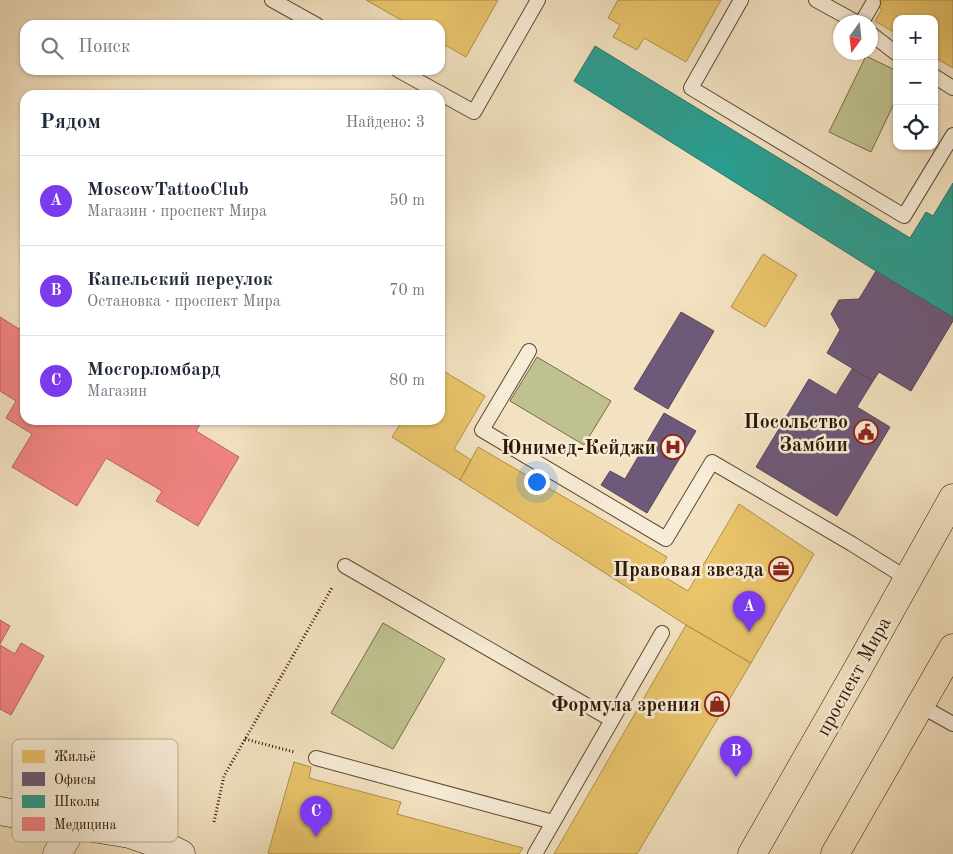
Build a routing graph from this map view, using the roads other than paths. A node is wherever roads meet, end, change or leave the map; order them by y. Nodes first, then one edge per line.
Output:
1 (272, 0) edge
2 (538, 0) edge
3 (741, 0) edge
4 (816, 0) edge
5 (873, 3) dead end
6 (843, 15) edge
7 (866, 15) edge
8 (308, 20) edge
9 (878, 39) edge
10 (893, 51) edge
11 (407, 75) edge
12 (938, 79) edge
13 (953, 88) edge
14 (434, 90) edge
15 (445, 96) edge
16 (953, 135) edge
17 (529, 350) dead end
18 (953, 498) edge
19 (345, 566) road end
20 (908, 579) junction
21 (662, 634) dead end
22 (953, 648) edge
23 (921, 706) junction
24 (612, 720) junction
25 (953, 724) edge
26 (316, 758) road end
27 (553, 822) junction
28 (64, 842) edge
29 (153, 842) edge
30 (57, 854) edge
31 (181, 854) edge
32 (535, 854) edge
33 (752, 854) edge
34 (835, 854) edge

1 - 8 lane
2 - 15 lane
3 - 16 lane
4 - 6 lane
5 - 7 lane
9 - 10 lane
11 - 14 lane
12 - 13 lane
17 - 20 lane
18 - 20 main road, проспект Мира
19 - 24 lane
20 - 33 main road, проспект Мира
21 - 24 lane
22 - 23 main road
23 - 25 lane
23 - 34 main road
24 - 27 lane
26 - 27 lane
27 - 32 lane
28 - 30 street
29 - 31 street

